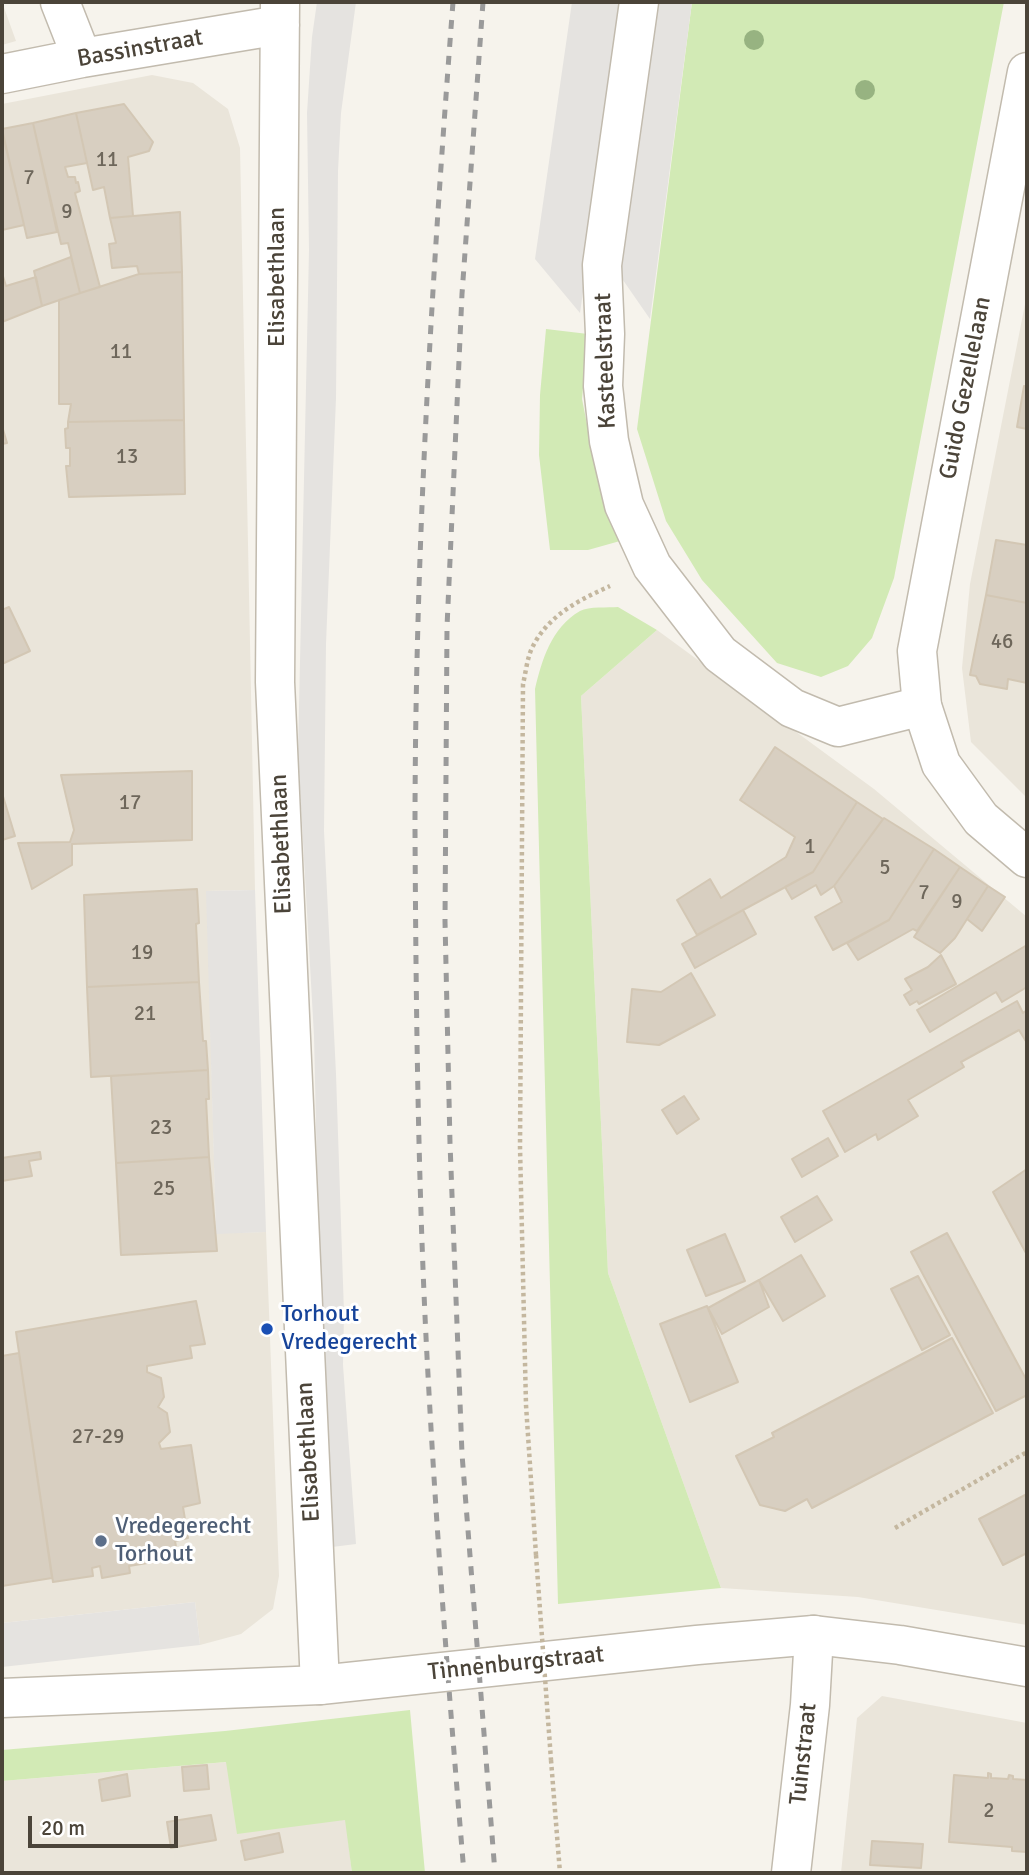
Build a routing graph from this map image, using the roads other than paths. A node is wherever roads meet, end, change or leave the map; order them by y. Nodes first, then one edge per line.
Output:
1 (60, 2) edge
2 (639, 2) edge
3 (280, 13) edge
4 (82, 58) junction
5 (1027, 72) edge
6 (2, 75) edge
7 (922, 706) junction
8 (1027, 858) edge
9 (814, 1635) junction
10 (1027, 1667) edge
11 (320, 1685) junction
12 (2, 1699) edge
13 (791, 1873) edge

1 - 4 street
2 - 7 street, Kasteelstraat
3 - 4 street, Bassinstraat
3 - 11 street, Elisabethlaan
4 - 6 street, Bassinstraat
5 - 7 street, Guido Gezellelaan
7 - 8 street
9 - 10 street, Tinnenburgstraat
9 - 11 street, Tinnenburgstraat
9 - 13 street, Tuinstraat
11 - 12 street, Tinnenburgstraat

